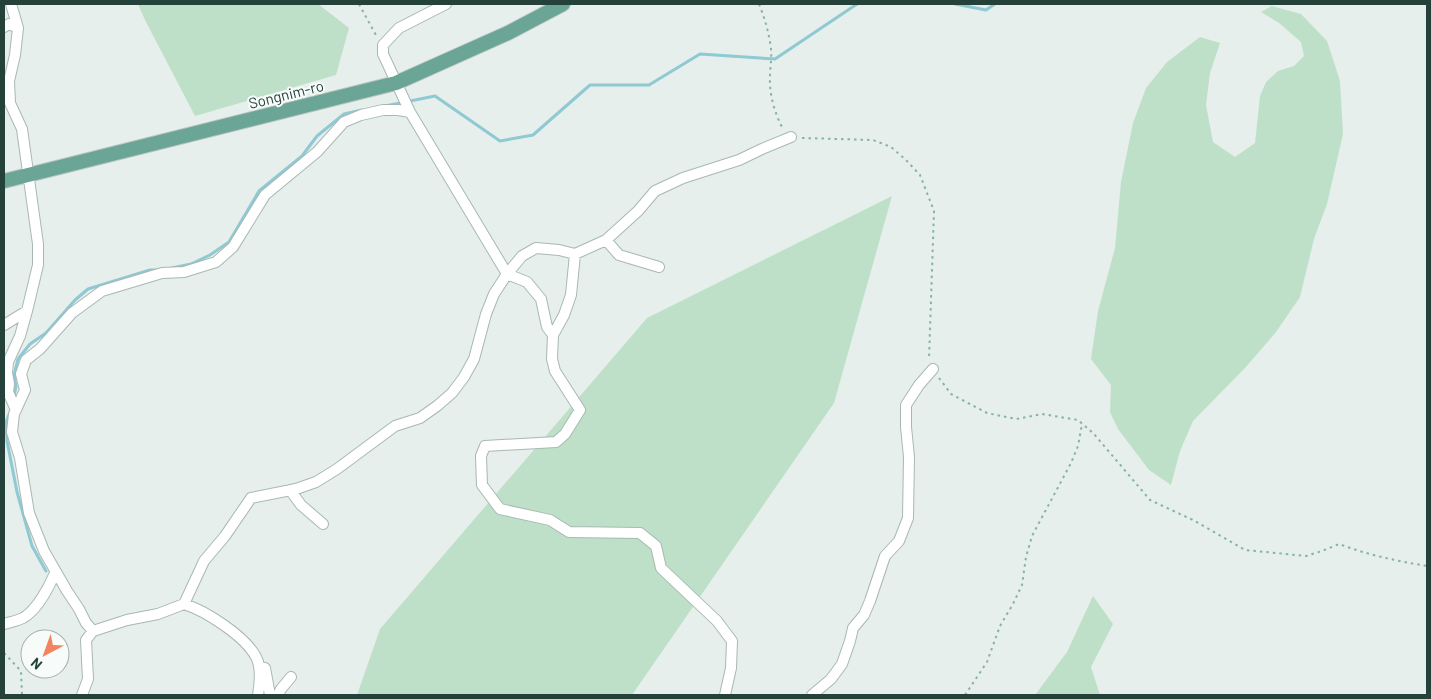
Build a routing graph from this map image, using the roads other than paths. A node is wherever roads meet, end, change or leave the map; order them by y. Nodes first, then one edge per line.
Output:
1 (11, 4) edge
2 (446, 4) edge
3 (563, 4) edge
4 (4, 27) edge
5 (18, 28) junction
6 (396, 83) junction
7 (410, 112) junction
8 (791, 137) road end
9 (28, 175) junction
10 (4, 181) edge
11 (606, 240) junction
12 (575, 254) junction
13 (659, 267) dead end
14 (507, 274) junction
15 (27, 311) junction
16 (4, 325) edge
17 (553, 335) junction
18 (933, 369) road end
19 (6, 393) edge
20 (16, 410) junction
21 (290, 490) junction
22 (323, 524) dead end
23 (55, 573) junction
24 (184, 604) junction
25 (4, 624) edge
26 (93, 630) junction
27 (256, 657) junction
28 (291, 677) dead end
29 (82, 695) edge
30 (258, 695) edge
31 (270, 695) edge
32 (278, 695) edge
33 (725, 695) edge
34 (812, 695) edge

1 - 5 lane
2 - 6 lane
3 - 6 main road, Songnim-ro
4 - 5 lane
5 - 9 lane
6 - 7 lane
6 - 9 main road, Songnim-ro
7 - 14 lane
7 - 20 lane
8 - 11 lane
9 - 10 main road, Songnim-ro
9 - 15 lane
11 - 12 lane
11 - 13 lane
12 - 14 lane
12 - 17 lane
14 - 17 lane
14 - 21 lane
15 - 16 lane
15 - 19 lane
17 - 33 lane
18 - 34 lane
19 - 20 lane
20 - 23 lane
21 - 22 lane
21 - 24 lane
23 - 25 lane
23 - 26 lane
24 - 26 lane
24 - 27 lane
26 - 29 lane
27 - 30 lane
27 - 31 lane
28 - 32 lane

